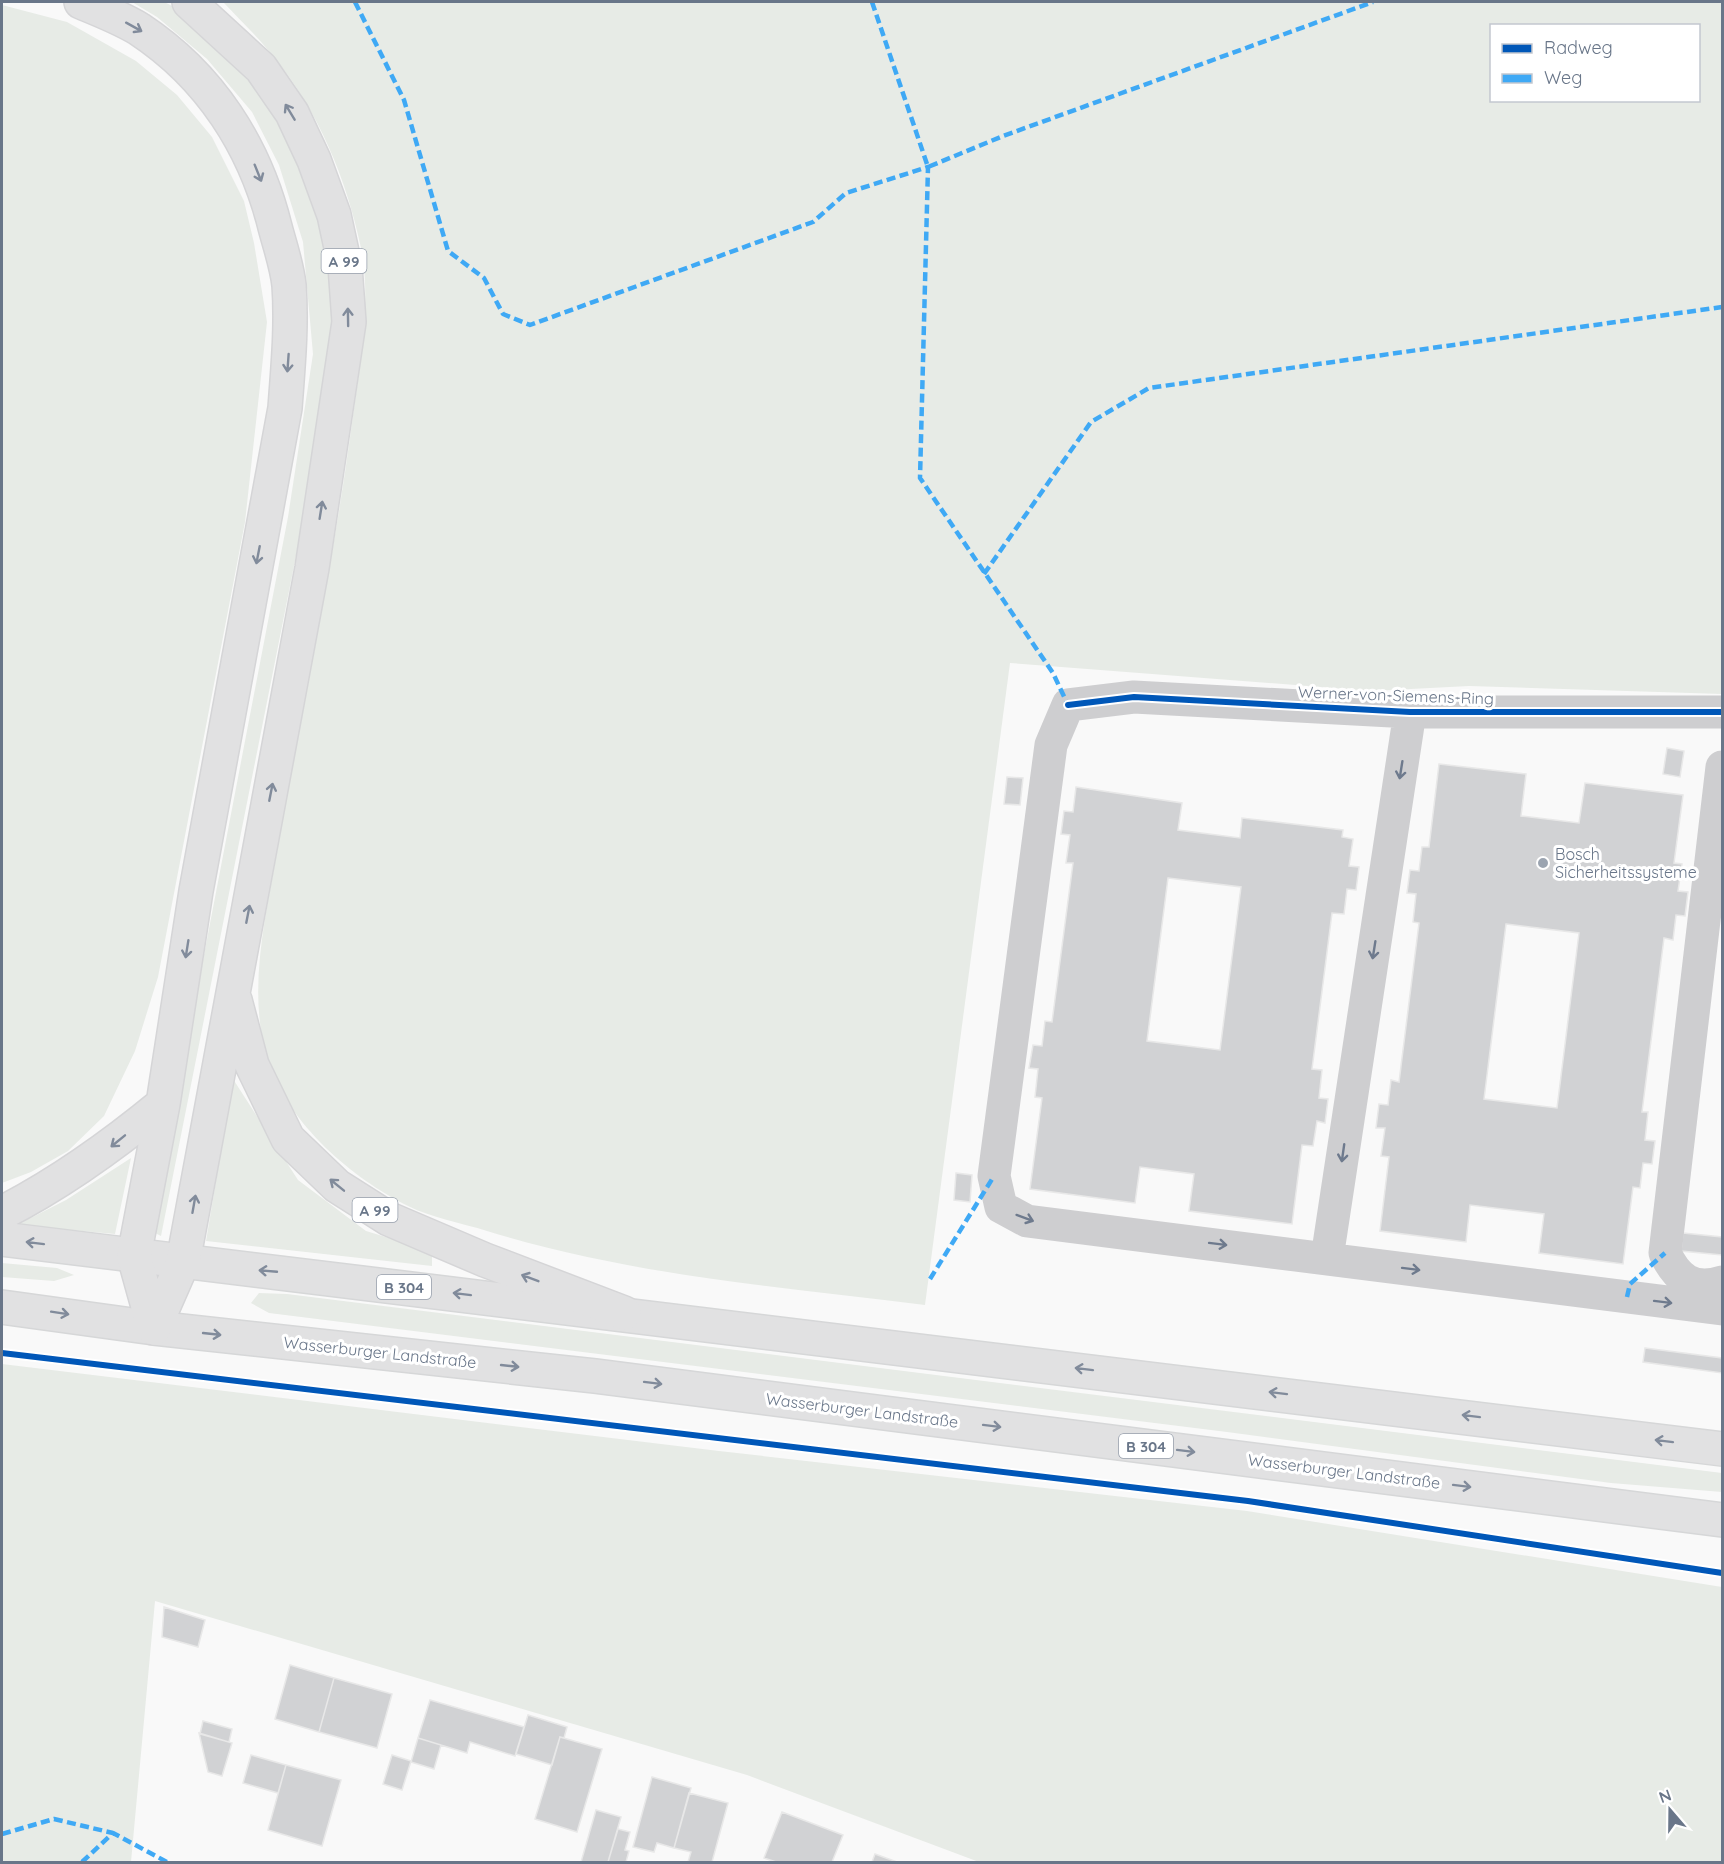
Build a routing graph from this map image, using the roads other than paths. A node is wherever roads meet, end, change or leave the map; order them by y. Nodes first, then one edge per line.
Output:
1 (81, 2) edge
2 (189, 2) edge
3 (1410, 712) junction
4 (1722, 712) edge
5 (1722, 767) edge
6 (233, 992) junction
7 (164, 1104) junction
8 (2, 1213) edge
9 (2, 1239) edge
10 (134, 1256) junction
11 (1327, 1258) junction
12 (183, 1262) junction
13 (1722, 1282) edge
14 (2, 1307) edge
15 (1722, 1310) edge
16 (624, 1313) junction
17 (154, 1328) junction
18 (1722, 1449) edge
19 (1722, 1520) edge

1 -> 7 main road
6 -> 2 main road, A 99
3 - 4 street, Werner-von-Siemens-Ring
3 -> 11 street
3 -> 11 street, Werner-von-Siemens-Ring
5 - 13 street
12 -> 6 main road, A 99
16 -> 6 main road, A 99
7 -> 8 main road
7 - 10 main road
10 -> 9 main road, B 304
10 - 12 main road, B 304
10 - 17 main road
11 -> 15 street
16 -> 12 main road, B 304
12 - 17 main road, A 99
14 -> 17 main road, Wasserburger Landstraße / B 304
18 -> 16 main road, B 304
17 -> 19 main road, Wasserburger Landstraße / B 304

